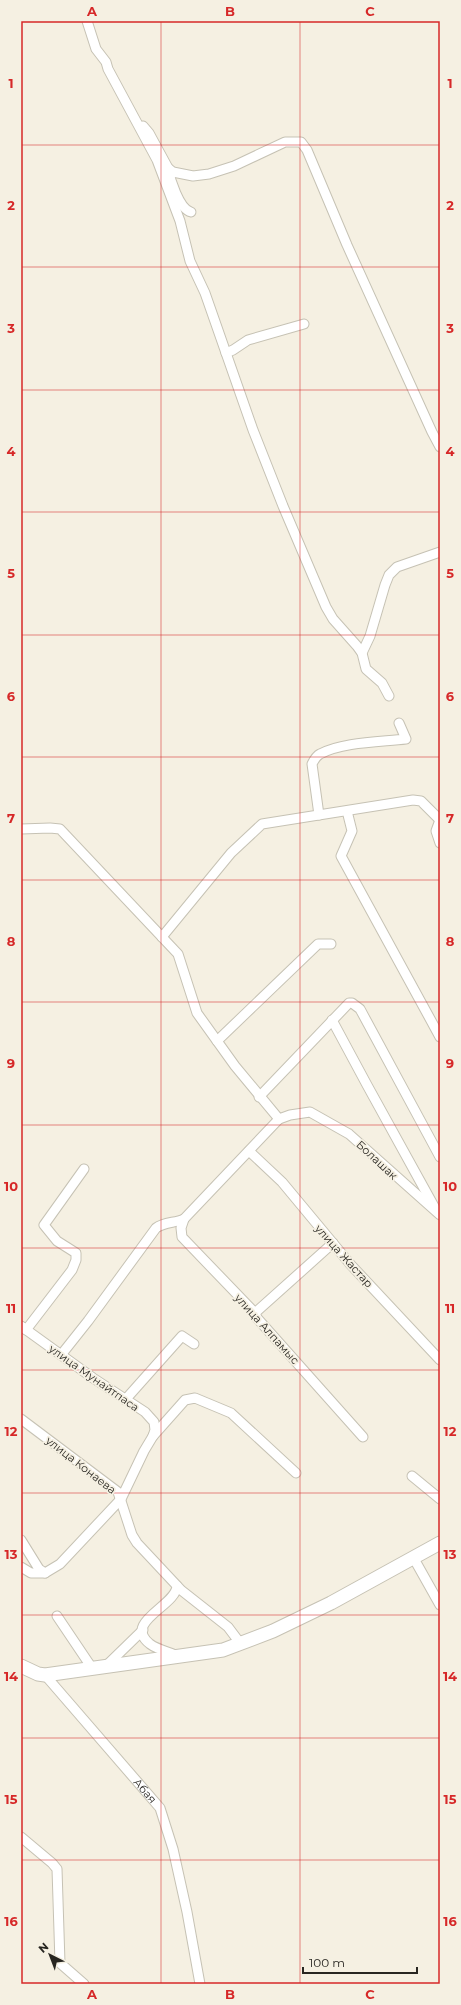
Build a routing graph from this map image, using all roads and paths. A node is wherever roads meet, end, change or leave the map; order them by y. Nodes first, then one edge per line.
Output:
1 (87, 21) edge
2 (132, 115) junction
3 (168, 168) junction
4 (191, 212) dead end
5 (304, 324) dead end
6 (226, 353) junction
7 (440, 447) edge
8 (440, 552) edge
9 (362, 653) junction
10 (389, 696) dead end
11 (400, 723) dead end
12 (347, 811) junction
13 (319, 815) junction
14 (440, 820) edge
15 (21, 829) edge
16 (440, 843) edge
17 (162, 937) junction
18 (331, 944) dead end
19 (332, 1020) junction
20 (440, 1037) edge
21 (218, 1041) junction
22 (259, 1097) junction
23 (279, 1119) junction
24 (249, 1151) junction
25 (440, 1157) edge
26 (84, 1168) dead end
27 (439, 1215) edge
28 (184, 1219) junction
29 (333, 1244) junction
30 (254, 1313) junction
31 (24, 1328) edge
32 (194, 1344) dead end
33 (61, 1355) junction
34 (440, 1360) edge
35 (125, 1400) junction
36 (21, 1420) edge
37 (153, 1436) junction
38 (363, 1437) dead end
39 (296, 1473) dead end
40 (412, 1476) dead end
41 (121, 1499) junction
42 (440, 1499) edge
43 (21, 1540) edge
44 (440, 1543) edge
45 (413, 1557) junction
46 (21, 1567) edge
47 (45, 1573) junction
48 (177, 1586) junction
49 (440, 1605) edge
50 (57, 1616) dead end
51 (143, 1630) junction
52 (240, 1642) junction
53 (178, 1656) junction
54 (21, 1666) edge
55 (106, 1666) junction
56 (92, 1668) junction
57 (45, 1675) junction
58 (21, 1837) edge
59 (84, 1984) edge
60 (200, 1984) edge

1 - 2 street
2 - 3 street
2 - 6 street
3 - 4 street
3 - 7 street
5 - 6 street
6 - 9 street
8 - 9 street
9 - 10 street
11 - 13 street
12 - 13 street
12 - 14 street
12 - 20 street
13 - 17 street
14 - 16 street
15 - 17 street
17 - 21 street
18 - 21 street
19 - 22 street
19 - 25 street
19 - 27 street
21 - 22 street
22 - 23 street
23 - 24 street
23 - 27 street, Болашак
24 - 28 street
24 - 29 street, улица Жастар
26 - 31 street
28 - 30 street, улица Алпамыс
28 - 33 street
29 - 30 street
29 - 34 street, улица Жастар
30 - 38 street, улица Алпамыс
31 - 33 street, улица Мунайтпаса
32 - 35 street
33 - 35 street, улица Мунайтпаса
35 - 37 street, улица Мунайтпаса
36 - 41 street, улица Конаева
37 - 39 street
37 - 41 street
40 - 42 street
41 - 47 street
41 - 48 street, улица Конаева
43 - 47 street
44 - 45 street
45 - 49 street
45 - 52 street
46 - 47 street
48 - 51 street
48 - 52 street, улица Конаева
50 - 56 street
51 - 53 street
51 - 55 street
52 - 53 street
53 - 55 street
54 - 57 street, Абая
55 - 56 street
56 - 57 street
57 - 60 street, Абая
58 - 59 street

